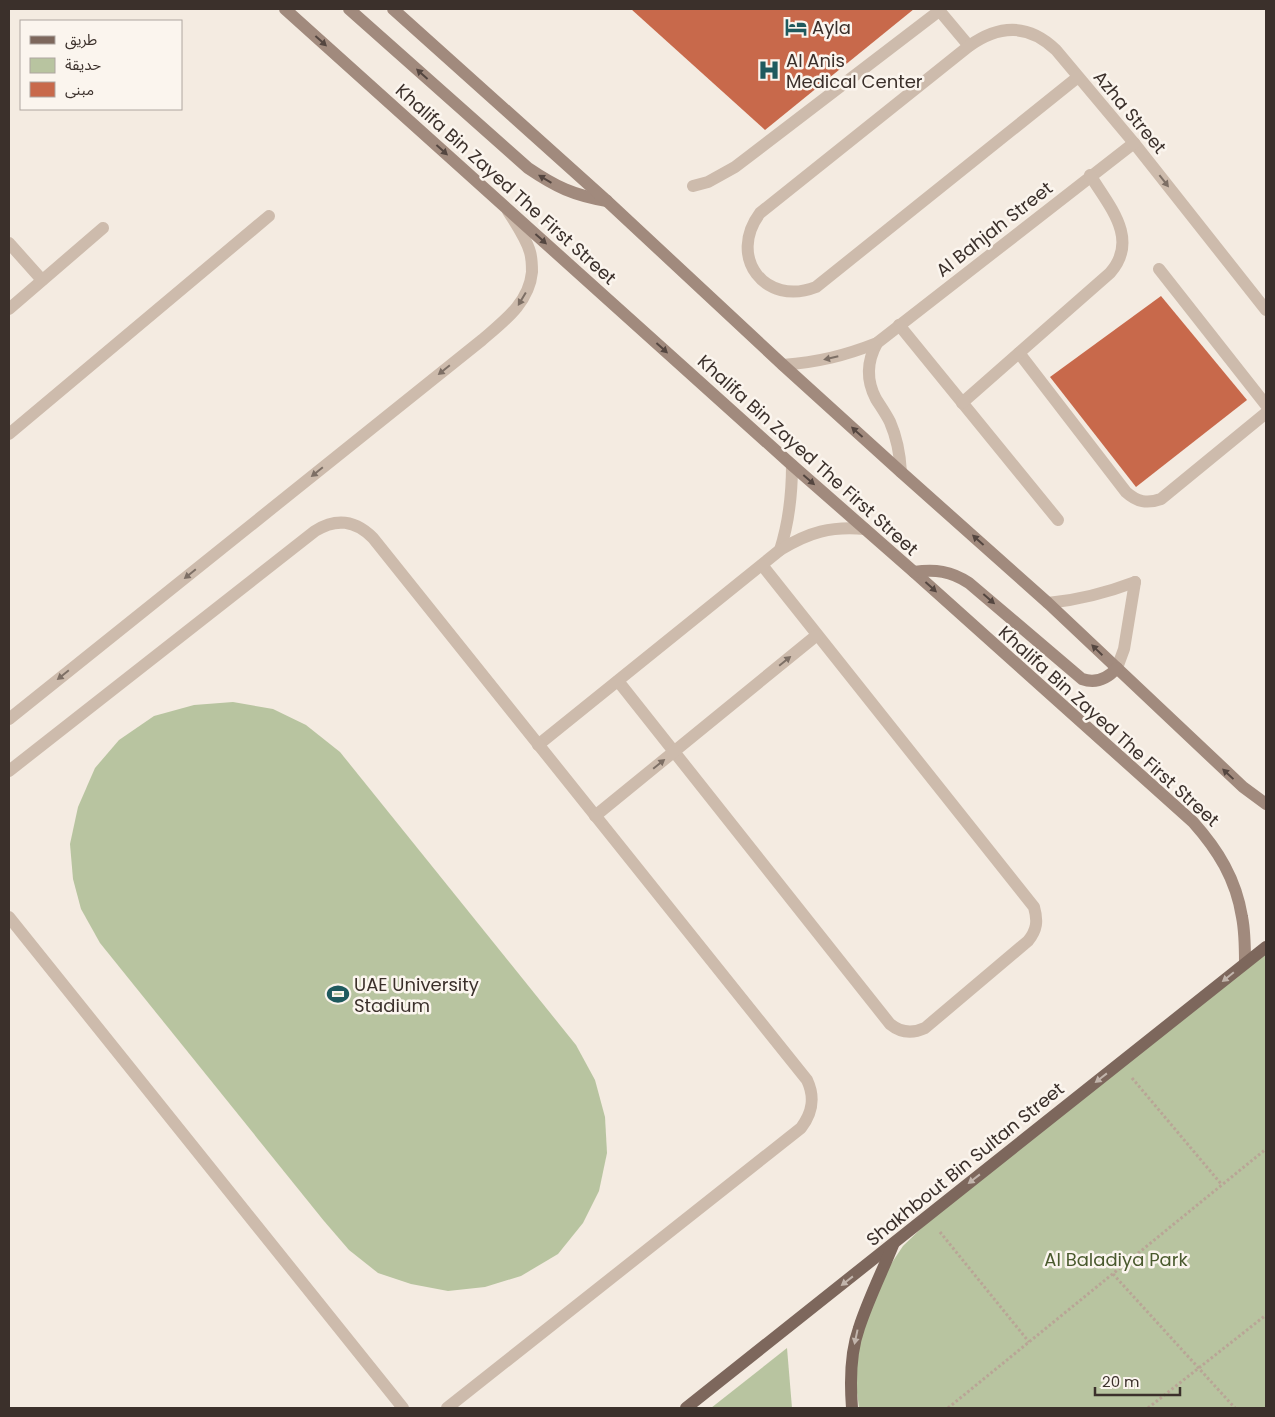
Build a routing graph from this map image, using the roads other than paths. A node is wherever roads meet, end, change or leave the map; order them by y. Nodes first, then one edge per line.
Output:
1 (285, 9) edge
2 (349, 9) edge
3 (393, 9) edge
4 (938, 10) edge
5 (970, 46) junction
6 (1078, 77) junction
7 (1134, 143) junction
8 (1090, 176) junction
9 (694, 186) dead end
10 (607, 201) junction
11 (505, 207) junction
12 (269, 216) dead end
13 (103, 228) dead end
14 (9, 243) edge
15 (1159, 270) dead end
16 (42, 280) junction
17 (9, 309) edge
18 (1266, 310) edge
19 (899, 325) junction
20 (877, 343) junction
21 (1019, 353) junction
22 (783, 365) junction
23 (962, 403) junction
24 (1266, 405) edge
25 (1266, 413) edge
26 (9, 434) edge
27 (792, 465) junction
28 (901, 472) junction
29 (1058, 520) dead end
30 (865, 529) junction
31 (780, 550) junction
32 (762, 565) junction
33 (914, 572) junction
34 (1048, 603) junction
35 (817, 635) junction
36 (1117, 668) junction
37 (618, 681) junction
38 (9, 719) edge
39 (538, 745) junction
40 (674, 752) junction
41 (9, 771) edge
42 (1266, 804) edge
43 (595, 816) junction
44 (9, 917) edge
45 (1266, 947) edge
46 (1245, 964) junction
47 (894, 1243) junction
48 (403, 1408) edge
49 (446, 1408) edge
50 (686, 1408) edge
51 (852, 1408) edge

1 -> 11 main road, Khalifa Bin Zayed The First Street
10 -> 2 main road
3 - 10 main road
4 - 5 lane
4 - 9 lane
5 - 6 lane, Azha Street
5 - 6 lane, Azha Street
6 - 7 lane, Azha Street
7 - 8 lane, Al Bahjah Street
7 -> 18 lane, Azha Street
8 - 19 lane, Al Bahjah Street
8 - 21 lane
10 - 22 main road
11 -> 27 main road, Khalifa Bin Zayed The First Street
11 -> 38 lane
12 - 26 lane
13 - 16 lane
14 - 16 lane
15 - 24 lane
16 - 17 lane
19 - 20 lane, Al Bahjah Street
19 - 23 lane
20 -> 22 lane, Al Bahjah Street
20 - 28 lane
21 - 23 lane
21 - 25 lane
28 -> 22 main road
23 - 29 lane
27 -> 30 main road, Khalifa Bin Zayed The First Street
27 - 31 lane
34 -> 28 main road
30 - 31 lane
30 - 33 main road, Khalifa Bin Zayed The First Street
31 - 32 lane
32 - 35 lane
32 - 37 lane
33 -> 36 main road
33 -> 46 main road, Khalifa Bin Zayed The First Street
36 -> 34 main road
34 - 36 lane
40 -> 35 lane
35 - 40 lane
42 -> 36 main road
37 - 39 lane
37 - 40 lane
39 - 41 lane
39 - 43 lane
43 -> 40 lane
43 - 49 lane
44 - 48 lane
45 - 46 main road, Shakhbout Bin Sultan Street
46 -> 47 main road, Shakhbout Bin Sultan Street
47 -> 50 main road, Shakhbout Bin Sultan Street
47 -> 51 main road

